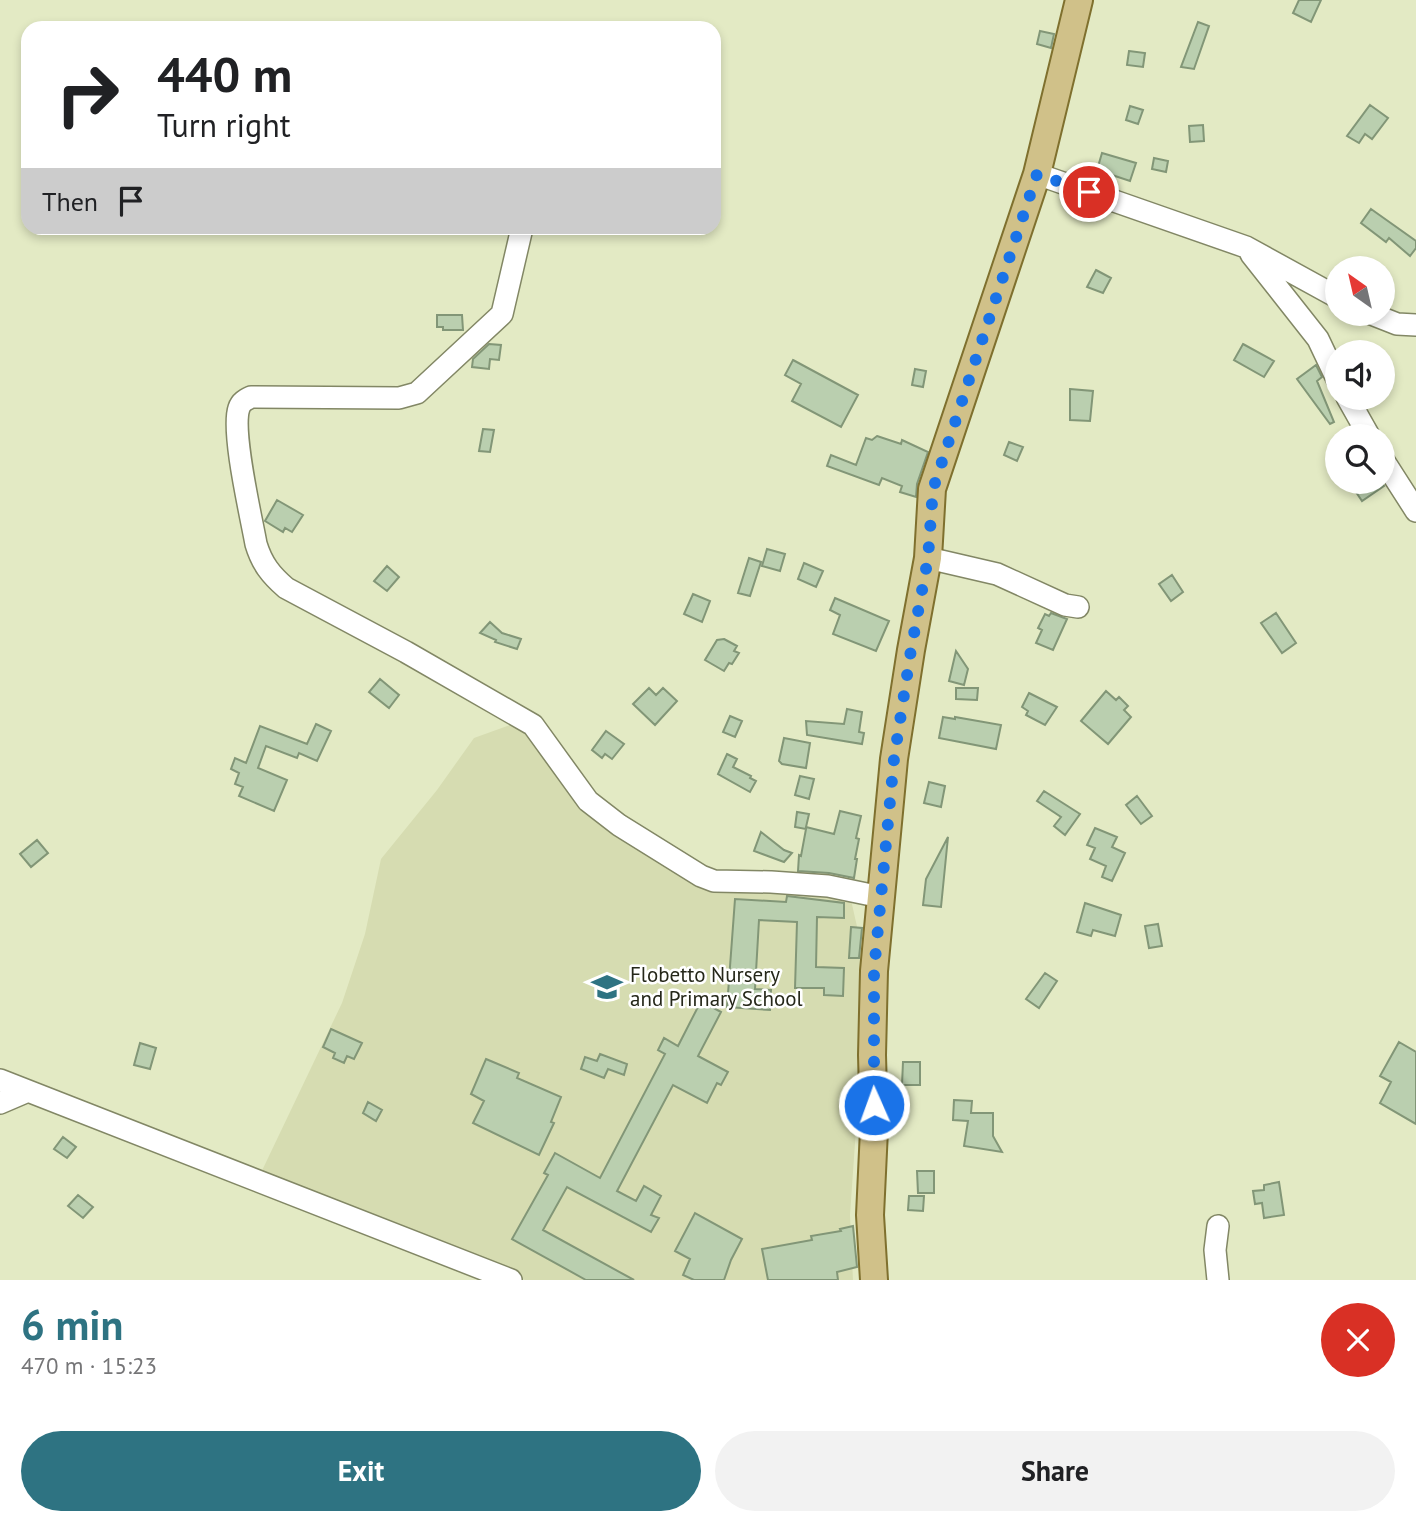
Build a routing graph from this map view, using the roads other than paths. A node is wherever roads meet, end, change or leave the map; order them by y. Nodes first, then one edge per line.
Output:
1 (1079, 0) edge
2 (1037, 174) junction
3 (520, 235) edge
4 (1246, 247) junction
5 (1325, 290) edge
6 (1395, 323) edge
7 (1416, 325) edge
8 (1325, 354) edge
9 (1395, 478) edge
10 (1416, 511) edge
11 (928, 558) junction
12 (1078, 607) dead end
13 (881, 897) junction
14 (0, 1080) edge
15 (28, 1091) junction
16 (0, 1103) edge
17 (1218, 1226) dead end
18 (511, 1280) edge
19 (874, 1280) edge
20 (1218, 1280) edge

1 - 2 main road
2 - 4 street
2 - 11 main road
3 - 13 street
4 - 5 street
4 - 8 street
6 - 7 street
9 - 10 street
11 - 12 street
11 - 13 main road
13 - 19 main road
14 - 15 street
15 - 16 street
15 - 18 street
17 - 20 street

